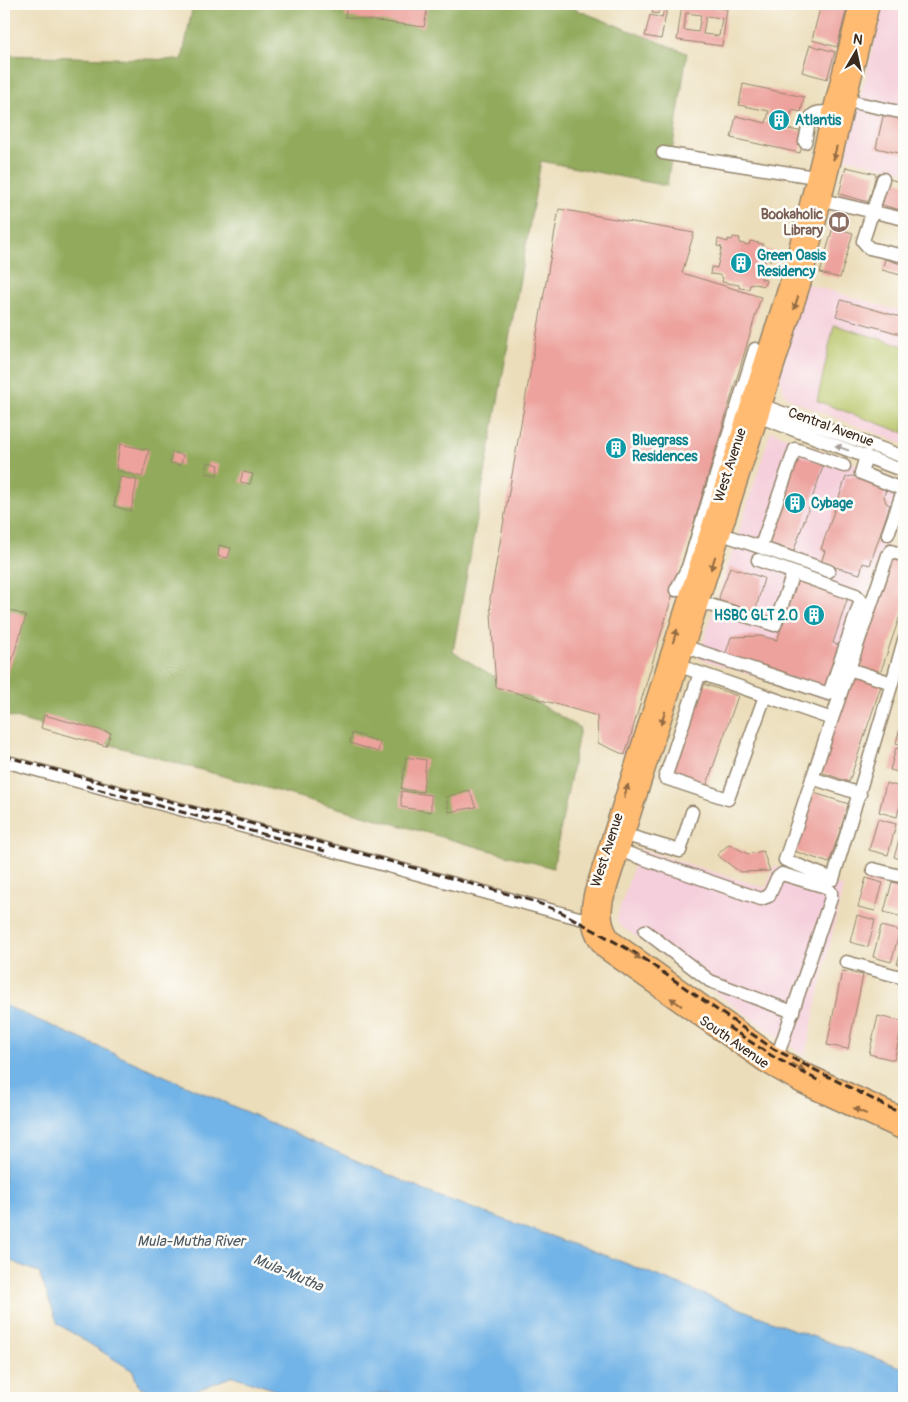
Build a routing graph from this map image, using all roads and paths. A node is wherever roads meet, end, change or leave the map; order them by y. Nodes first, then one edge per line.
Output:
1 (858, 4) edge
2 (871, 4) edge
3 (848, 101) junction
4 (831, 113) junction
5 (904, 113) edge
6 (805, 142) dead end
7 (663, 154) dead end
8 (815, 177) junction
9 (883, 179) dead end
10 (817, 198) junction
11 (874, 212) junction
12 (904, 219) edge
13 (904, 256) edge
14 (755, 349) dead end
15 (755, 409) junction
16 (734, 436) junction
17 (866, 456) junction
18 (904, 457) edge
19 (844, 466) dead end
20 (904, 471) edge
21 (904, 489) edge
22 (722, 534) junction
23 (888, 534) dead end
24 (761, 546) junction
25 (904, 556) edge
26 (758, 560) dead end
27 (829, 571) dead end
28 (793, 573) junction
29 (676, 590) dead end
30 (700, 602) junction
31 (904, 640) edge
32 (686, 647) junction
33 (673, 664) junction
34 (849, 669) junction
35 (700, 673) junction
36 (892, 683) junction
37 (765, 696) junction
38 (832, 719) junction
39 (4, 761) edge
40 (812, 778) junction
41 (860, 794) junction
42 (692, 812) dead end
43 (623, 843) junction
44 (873, 869) dead end
45 (904, 877) edge
46 (597, 921) junction
47 (645, 931) dead end
48 (846, 962) dead end
49 (904, 978) edge
50 (793, 1012) junction
51 (775, 1062) junction
52 (904, 1117) edge
53 (904, 1132) edge

1 - 4 main road, West Avenue
2 - 3 main road, West Avenue
3 - 5 street
3 -> 10 main road, West Avenue
4 - 6 street
4 - 8 main road, West Avenue
7 - 8 street
8 - 10 main road, West Avenue
9 - 11 street
10 - 11 street
10 - 15 main road, West Avenue
11 - 12 street
11 - 13 street
14 - 16 street
15 - 16 main road, West Avenue
17 -> 15 street, Central Avenue
15 - 18 street, Central Avenue
15 - 22 main road, West Avenue
16 - 29 street
33 -> 16 main road, West Avenue
17 - 20 street, Central Avenue
17 - 21 street
19 - 24 street
21 - 23 street
22 - 24 street
22 -> 30 main road, West Avenue
24 - 27 street
25 - 34 street
26 - 28 street
28 - 30 street
28 - 32 street
30 - 32 main road, West Avenue
31 - 36 street
32 - 33 main road, West Avenue
33 - 35 street
33 -> 43 main road, West Avenue
46 -> 33 main road, West Avenue
34 - 36 street
34 - 38 street
35 - 37 street
35 - 37 street
36 - 41 street
37 - 38 street
38 - 40 street
39 - 46 street
40 - 41 street
40 - 41 street
42 - 43 street
43 - 46 main road, West Avenue
43 - 50 street
44 - 45 street
46 - 51 main road, South Avenue
47 - 50 street
48 - 49 street
50 - 51 street
51 -> 52 main road, South Avenue
53 -> 51 main road, South Avenue

